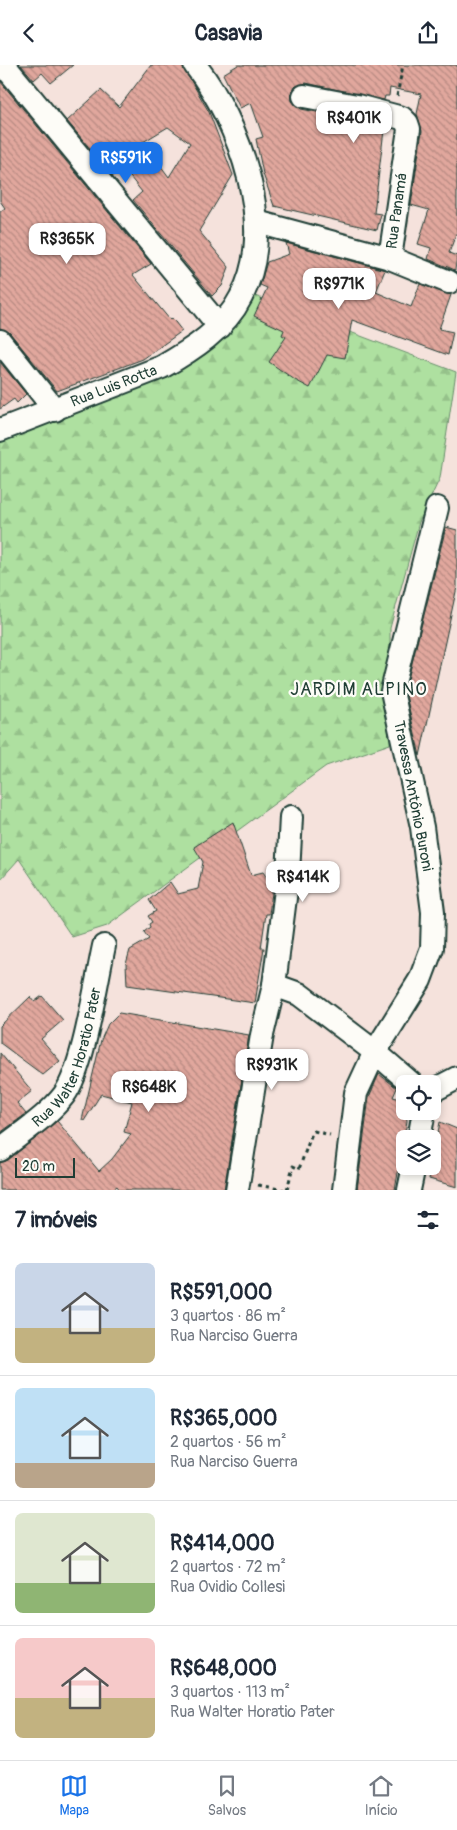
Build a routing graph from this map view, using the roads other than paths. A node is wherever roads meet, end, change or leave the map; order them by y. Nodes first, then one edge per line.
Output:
1 (4, 65) edge
2 (195, 65) edge
3 (304, 96) dead end
4 (257, 222) junction
5 (390, 257) junction
6 (449, 282) dead end
7 (220, 327) junction
8 (0, 341) edge
9 (55, 410) junction
10 (0, 430) edge
11 (437, 508) dead end
12 (291, 817) dead end
13 (104, 946) dead end
14 (274, 985) junction
15 (375, 1052) junction
16 (402, 1075) edge
17 (457, 1078) edge
18 (441, 1086) edge
19 (0, 1151) edge
20 (412, 1175) edge
21 (238, 1186) edge
22 (344, 1190) edge
23 (409, 1190) edge

1 - 7 street
2 - 4 street, Rua Luis Rotta
3 - 5 street, Rua Panamá
4 - 5 street
4 - 7 street, Rua Luis Rotta
5 - 6 street
7 - 9 street, Rua Luis Rotta
8 - 9 street
9 - 10 street, Rua Luis Rotta
11 - 15 street, Travessa Antônio Buroni
12 - 14 street
13 - 19 street, Rua Walter Horatio Pater
14 - 15 street
14 - 21 street
15 - 16 street
15 - 22 street, Travessa Antônio Buroni
17 - 18 street
20 - 23 street

